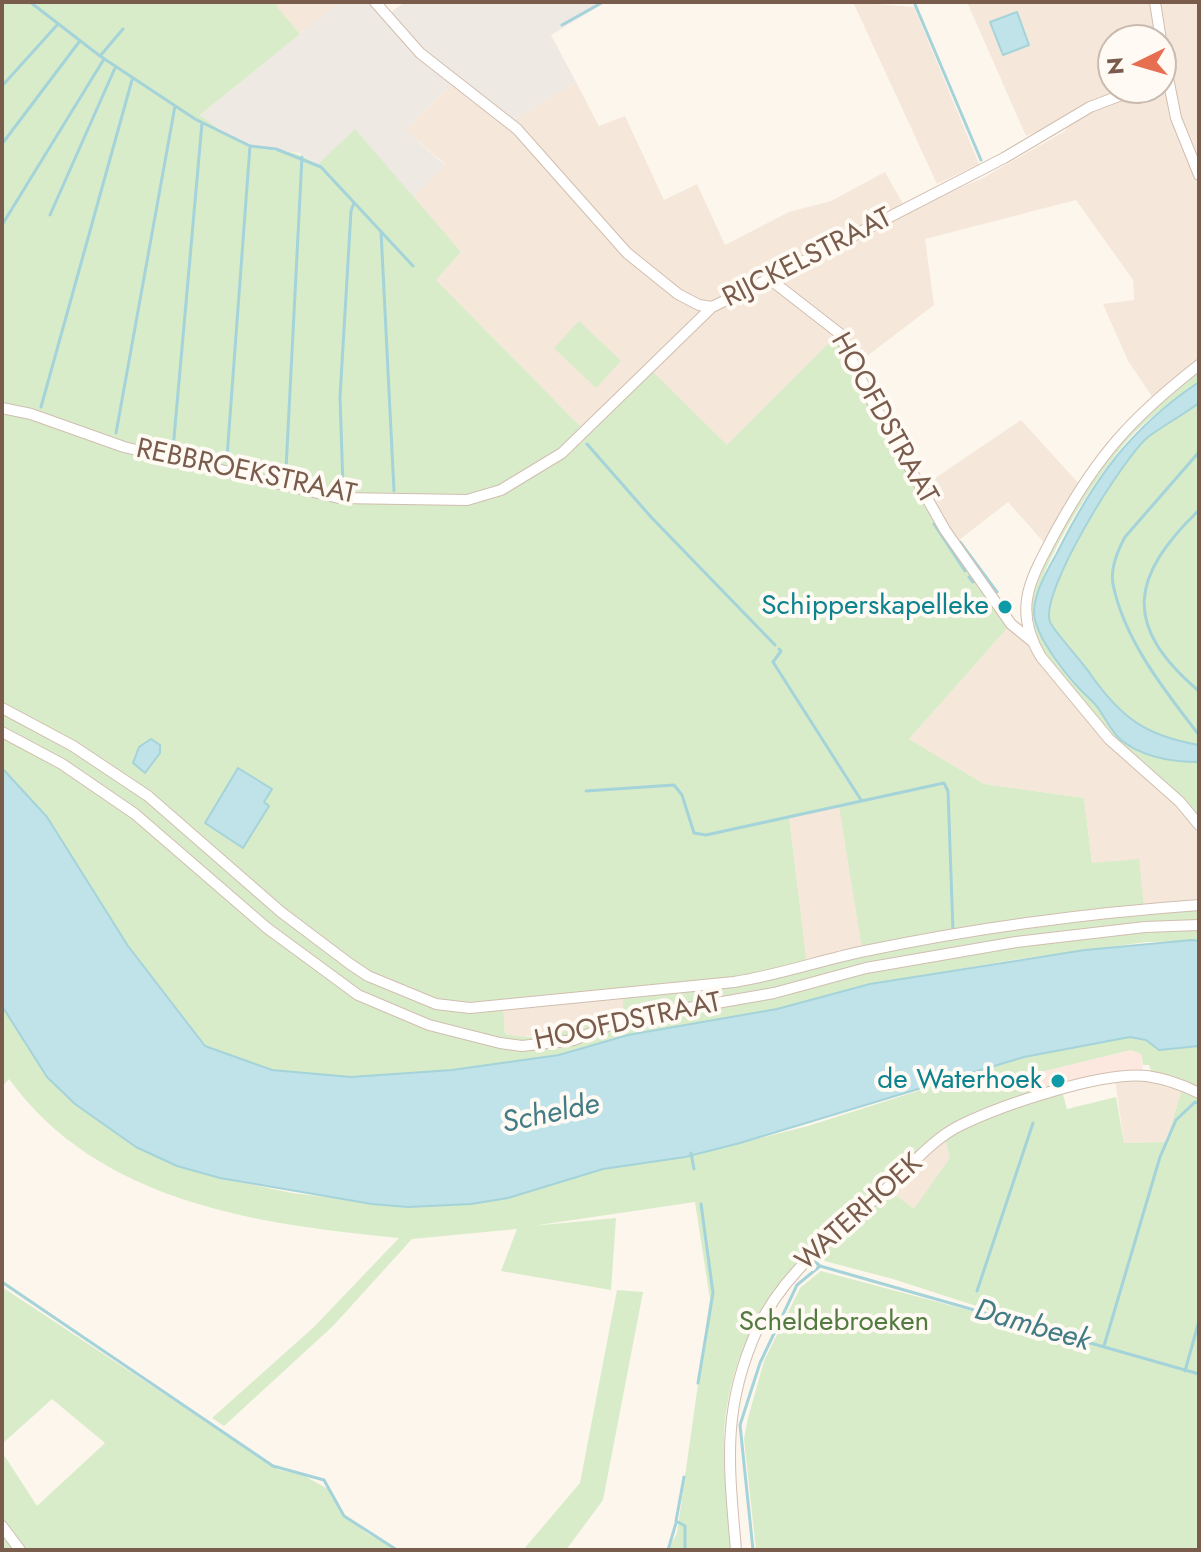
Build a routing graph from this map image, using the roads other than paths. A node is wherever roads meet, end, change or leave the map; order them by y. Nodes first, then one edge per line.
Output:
1 (375, 2) edge
2 (1155, 2) edge
3 (1158, 24) edge
4 (1098, 104) edge
5 (1172, 104) edge
6 (1199, 175) edge
7 (773, 277) junction
8 (712, 307) junction
9 (1199, 365) edge
10 (2, 408) edge
11 (1025, 610) junction
12 (1005, 616) junction
13 (1033, 642) junction
14 (2, 708) edge
15 (2, 732) edge
16 (1199, 825) edge
17 (1199, 905) edge
18 (1199, 925) edge
19 (1199, 1093) edge
20 (2, 1526) edge
21 (6, 1542) edge
22 (20, 1550) edge
23 (736, 1550) edge

1 - 8 street, RIJCKELSTRAAT
2 - 3 street
4 - 7 street, RIJCKELSTRAAT
5 - 6 street
7 - 8 street, RIJCKELSTRAAT
7 - 12 street, HOOFDSTRAAT
8 - 10 street, REBBROEKSTRAAT
9 - 11 street, HOOFDSTRAAT
11 - 12 street
11 - 13 street, HOOFDSTRAAT
12 - 13 street, HOOFDSTRAAT
13 - 16 street, HOOFDSTRAAT
14 - 17 street, HOOFDSTRAAT
15 - 18 street, HOOFDSTRAAT
19 - 23 street, WATERHOEK
20 - 21 street
21 - 22 street

